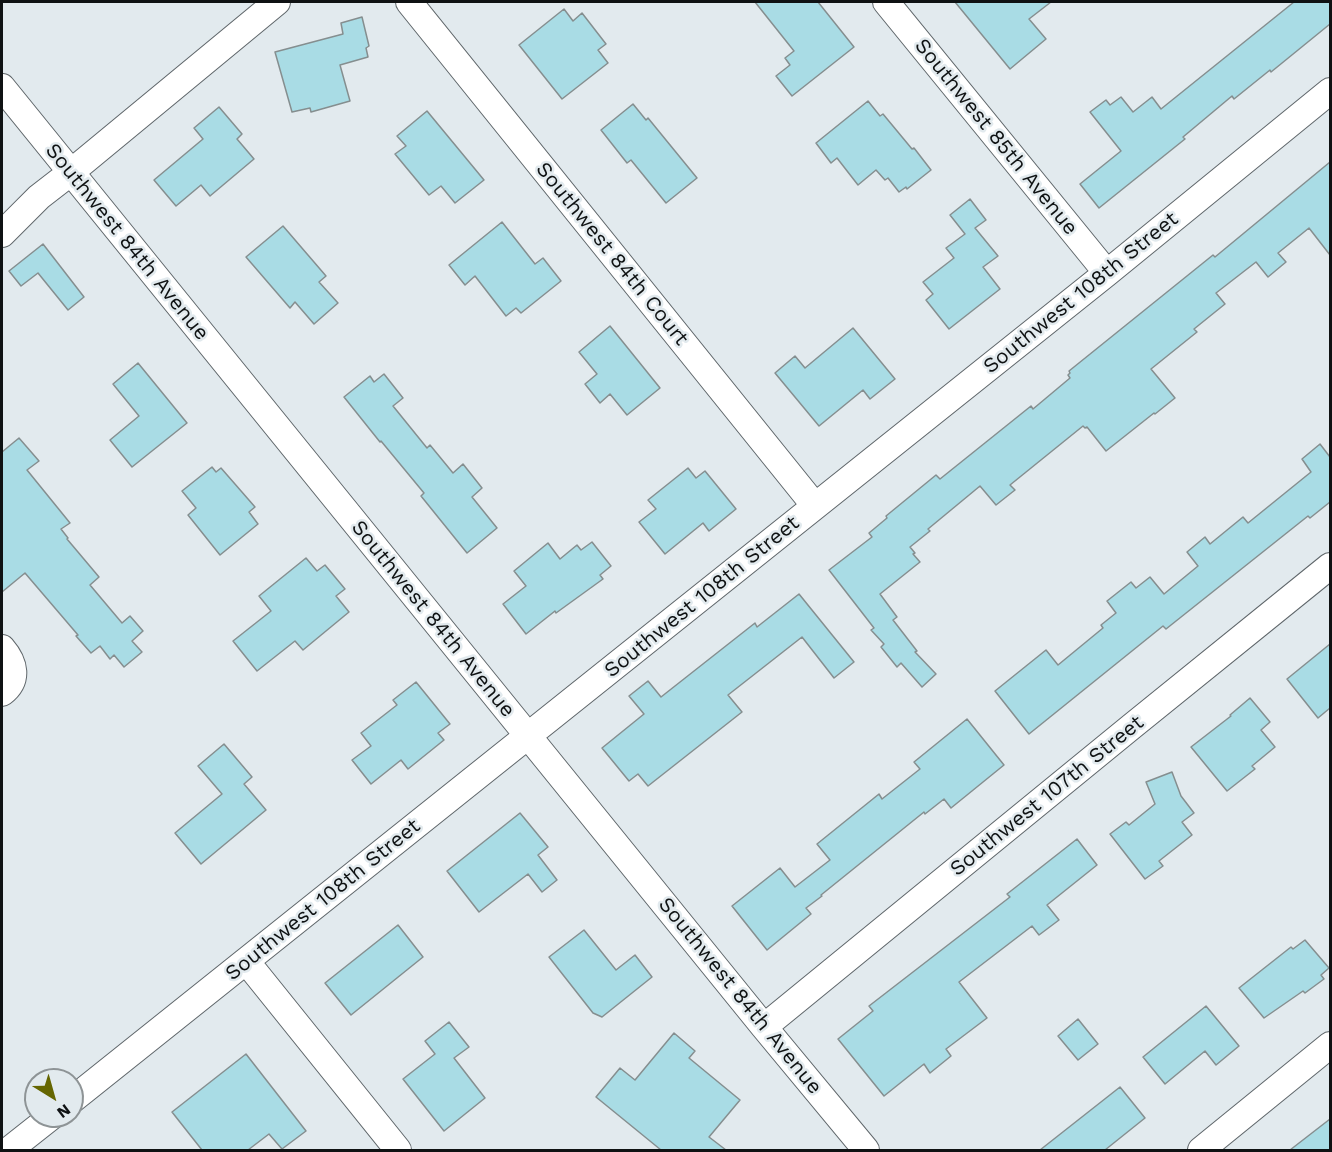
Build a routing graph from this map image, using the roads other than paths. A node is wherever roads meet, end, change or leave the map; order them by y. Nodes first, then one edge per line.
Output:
1 (277, 2) edge
2 (409, 2) edge
3 (886, 2) edge
4 (2, 87) edge
5 (1330, 91) edge
6 (70, 173) junction
7 (39, 197) junction
8 (2, 211) edge
9 (2, 234) edge
10 (1107, 273) junction
11 (815, 506) junction
12 (1330, 566) edge
13 (2, 648) edge
14 (2, 693) edge
15 (528, 736) junction
16 (246, 961) junction
17 (764, 1027) junction
18 (1330, 1045) edge
19 (84, 1090) edge
20 (37, 1128) edge
21 (9, 1150) edge
22 (398, 1150) edge
23 (866, 1150) edge
24 (1201, 1150) edge

1 - 6 street
2 - 11 street, Southwest 84th Court
3 - 10 street, Southwest 85th Avenue
4 - 6 street, Southwest 84th Avenue
5 - 10 street, Southwest 108th Street
6 - 7 street
6 - 15 street, Southwest 84th Avenue
7 - 8 street
7 - 9 street
10 - 11 street, Southwest 108th Street
11 - 15 street, Southwest 108th Street
12 - 17 street, Southwest 107th Street
13 - 14 street
15 - 16 street, Southwest 108th Street
15 - 17 street, Southwest 84th Avenue
16 - 19 street, Southwest 108th Street
16 - 22 street
17 - 23 street, Southwest 84th Avenue
18 - 24 street
20 - 21 street

